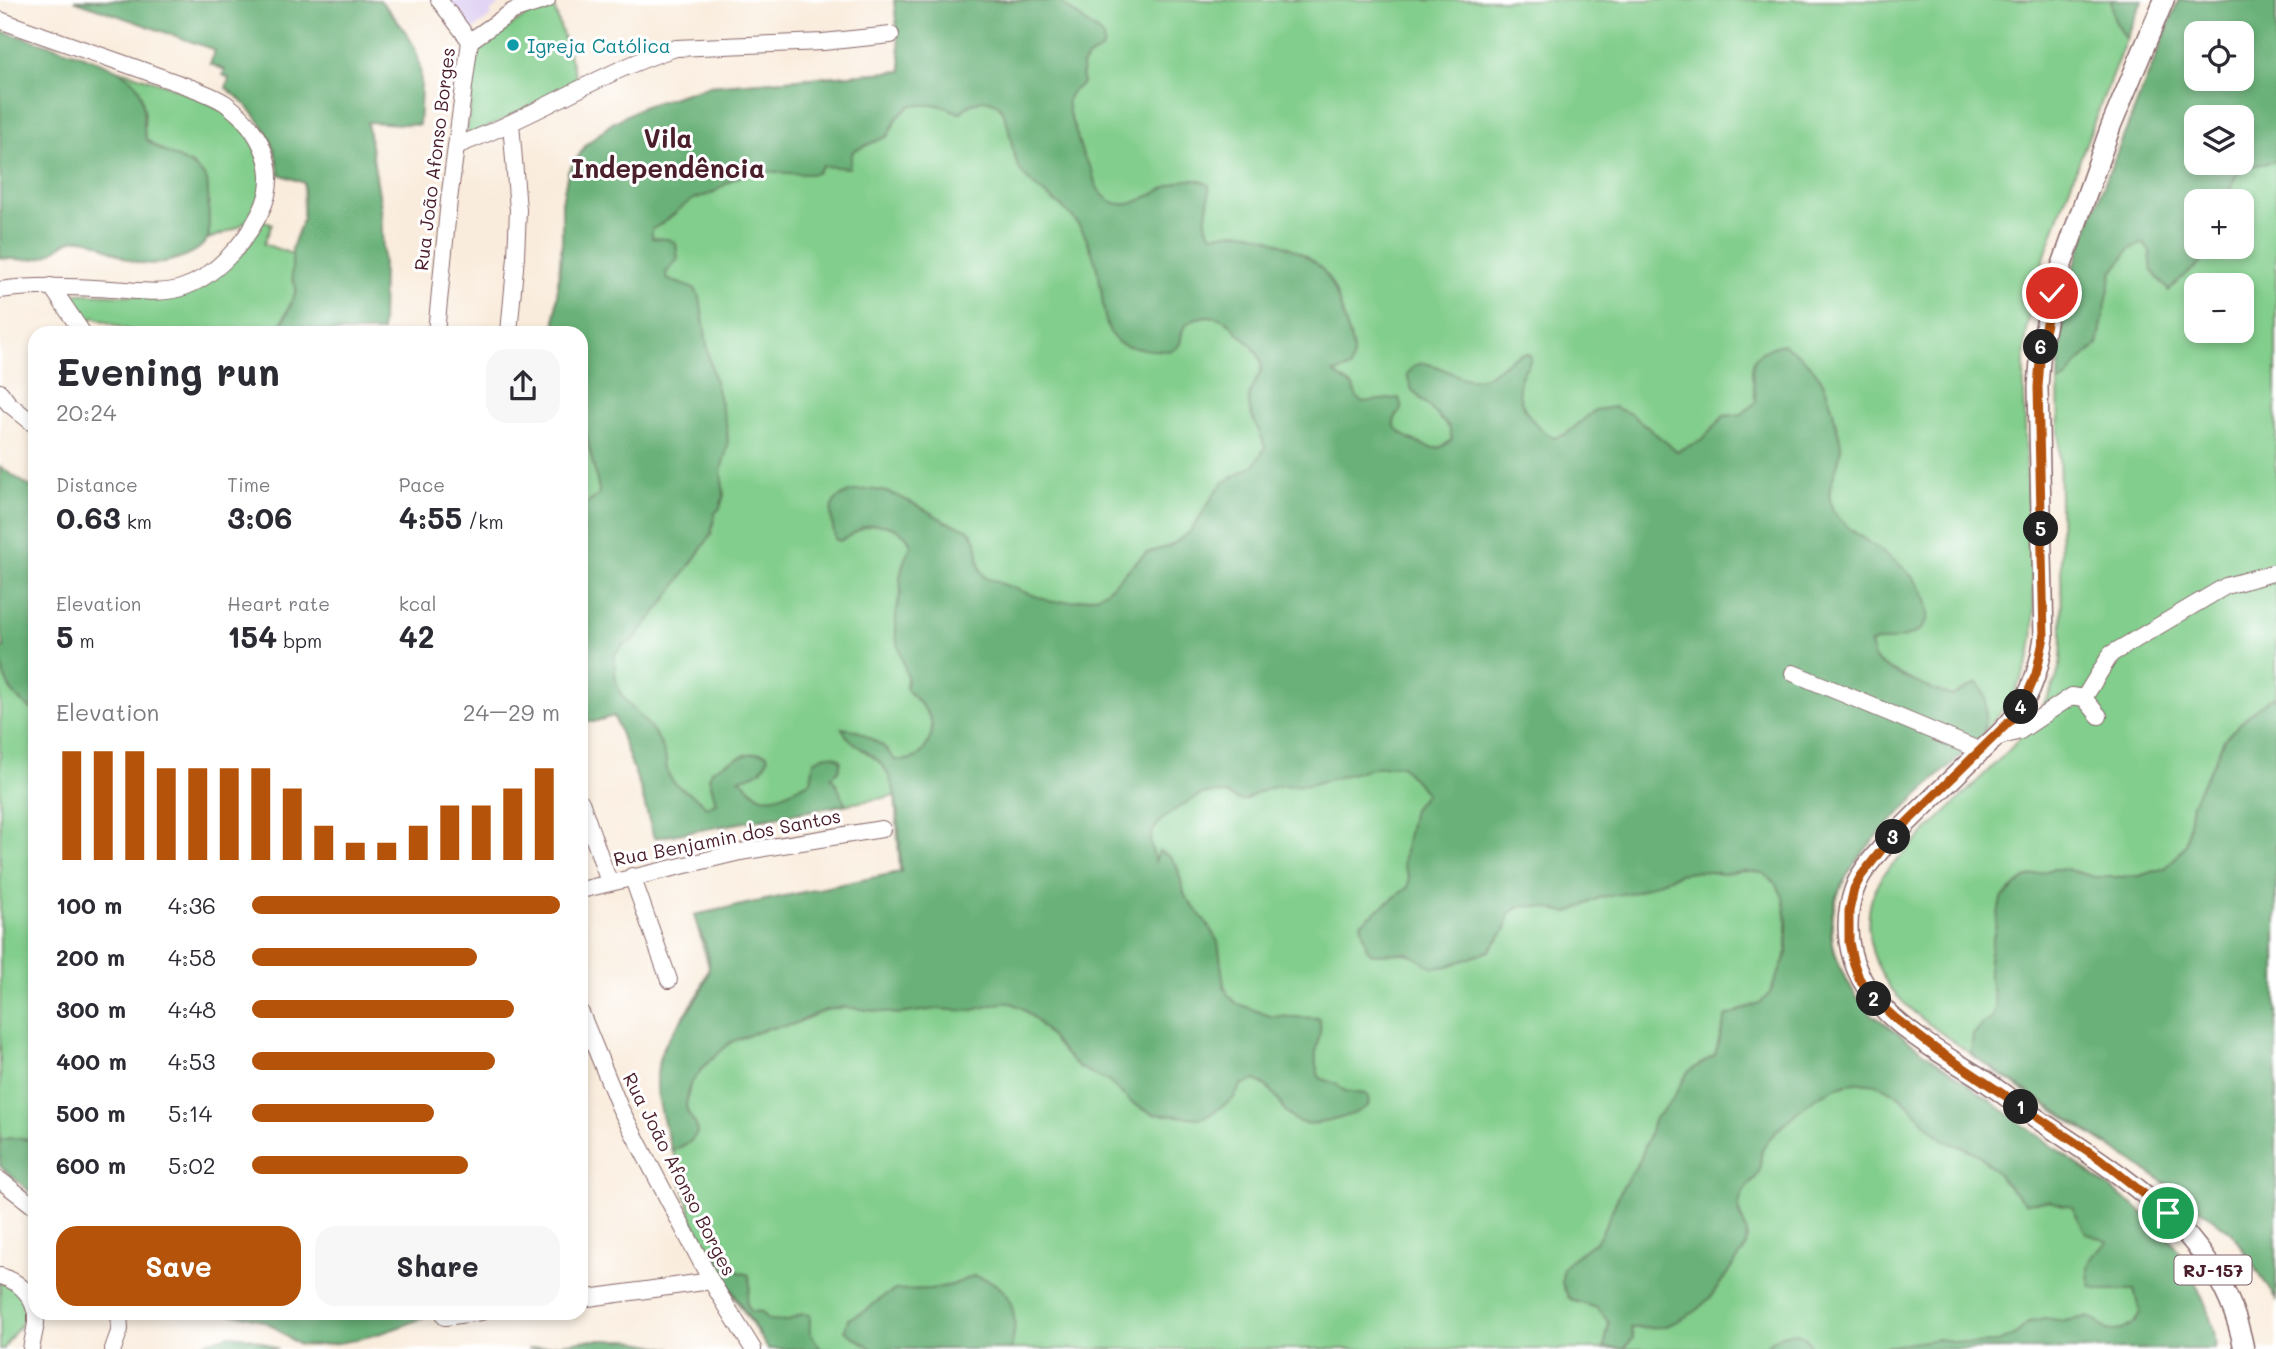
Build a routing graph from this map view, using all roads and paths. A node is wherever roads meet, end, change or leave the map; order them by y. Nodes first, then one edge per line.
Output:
1 (439, 0) edge
2 (531, 0) edge
3 (547, 0) edge
4 (2164, 0) edge
5 (513, 11) junction
6 (0, 20) edge
7 (891, 34) dead end
8 (470, 41) junction
9 (511, 123) junction
10 (456, 146) junction
11 (51, 286) junction
12 (0, 290) edge
13 (78, 326) edge
14 (437, 326) edge
15 (510, 326) edge
16 (0, 392) edge
17 (28, 419) edge
18 (2276, 572) edge
19 (1793, 673) dead end
20 (2084, 698) junction
21 (2099, 716) dead end
22 (1988, 744) junction
23 (588, 822) edge
24 (882, 829) dead end
25 (632, 876) junction
26 (609, 882) junction
27 (588, 888) edge
28 (669, 980) dead end
29 (588, 1030) edge
30 (0, 1180) edge
31 (28, 1202) edge
32 (0, 1276) edge
33 (711, 1281) junction
34 (28, 1297) edge
35 (588, 1298) edge
36 (36, 1320) edge
37 (119, 1320) edge
38 (2242, 1343) edge
39 (31, 1349) edge
40 (113, 1349) edge
41 (753, 1349) edge

1 - 8 street, Rua João Afonso Borges
2 - 5 street
3 - 5 street
4 - 22 main road, RJ-157
5 - 8 street
6 - 11 street
7 - 9 street
8 - 10 street, Rua João Afonso Borges
9 - 10 street
9 - 15 street
10 - 14 street, Rua João Afonso Borges
11 - 12 street
11 - 13 street
16 - 17 street
18 - 20 street
19 - 22 street
20 - 21 street
20 - 22 street
22 - 38 main road, RJ-157
23 - 26 street
24 - 25 street, Rua Benjamin dos Santos
25 - 26 street, Rua Benjamin dos Santos
25 - 28 street
26 - 27 street, Rua Benjamin dos Santos
29 - 33 street, Rua João Afonso Borges
30 - 31 street
32 - 34 street
33 - 35 street
33 - 41 street, Rua João Afonso Borges
36 - 39 street
37 - 40 street

